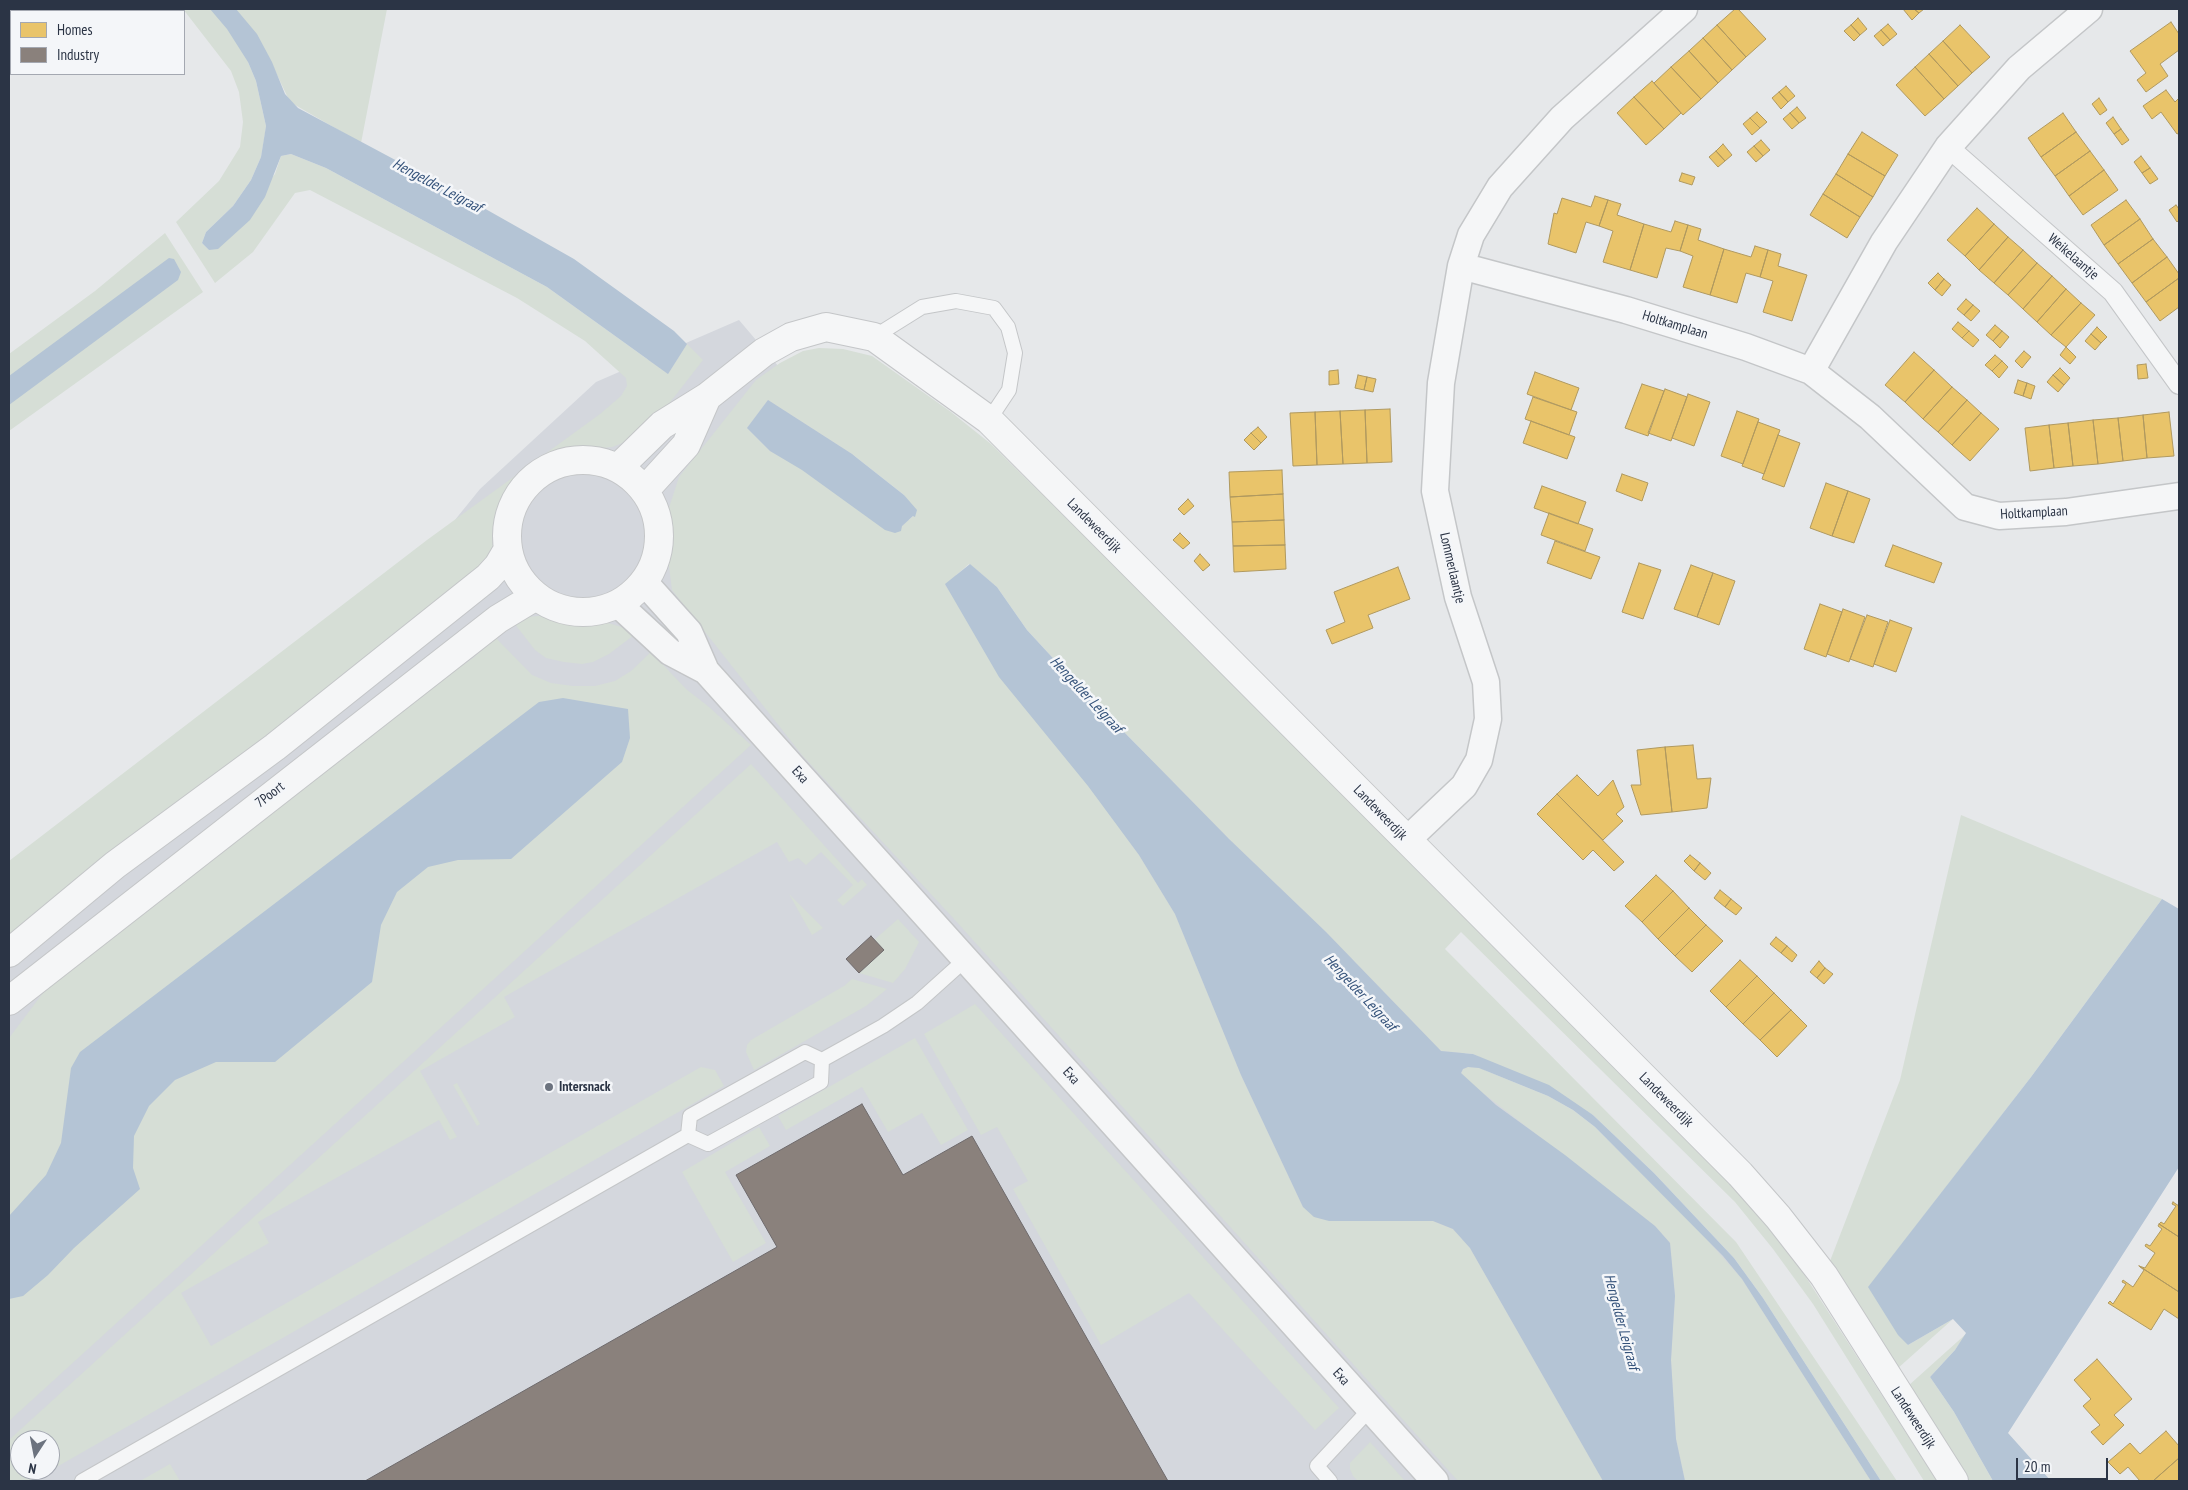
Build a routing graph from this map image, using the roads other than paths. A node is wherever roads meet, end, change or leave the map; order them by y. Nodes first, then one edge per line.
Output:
1 (1684, 9) edge
2 (2089, 9) edge
3 (1948, 147) junction
4 (1461, 266) junction
5 (874, 337) junction
6 (1811, 371) junction
7 (2179, 384) edge
8 (707, 397) junction
9 (989, 420) junction
10 (618, 468) junction
11 (645, 490) junction
12 (2179, 496) edge
13 (508, 549) junction
14 (644, 582) junction
15 (536, 596) junction
16 (618, 604) junction
17 (706, 671) junction
18 (1407, 840) junction
19 (9, 953) edge
20 (966, 959) junction
21 (9, 1001) edge
22 (822, 1060) junction
23 (688, 1135) junction
24 (1370, 1409) junction
25 (82, 1481) edge
26 (1330, 1481) edge
27 (1435, 1481) edge
28 (1954, 1481) edge

1 - 4 street
2 - 3 street
3 - 6 street
3 - 7 street, Weikelaantje
4 - 6 street, Holtkamplaan
4 - 18 street, Lommerlaantje
5 - 8 street, Landeweerdijk
5 - 9 street, Landeweerdijk
5 - 9 lane
6 - 12 street, Holtkamplaan
8 - 10 street, Landeweerdijk
8 - 11 street, Landeweerdijk
9 - 18 street, Landeweerdijk
10 - 11 street
10 - 13 street
11 - 14 street
13 - 15 street
13 - 19 street
14 - 16 street
14 - 17 street
15 - 16 street
15 - 21 street, 7Poort
16 - 17 street
17 - 20 street, Exa
18 - 28 street, Landeweerdijk
20 - 22 lane
20 - 24 street, Exa
22 - 23 lane
22 - 23 lane
23 - 25 lane
24 - 26 lane
24 - 27 street, Exa

